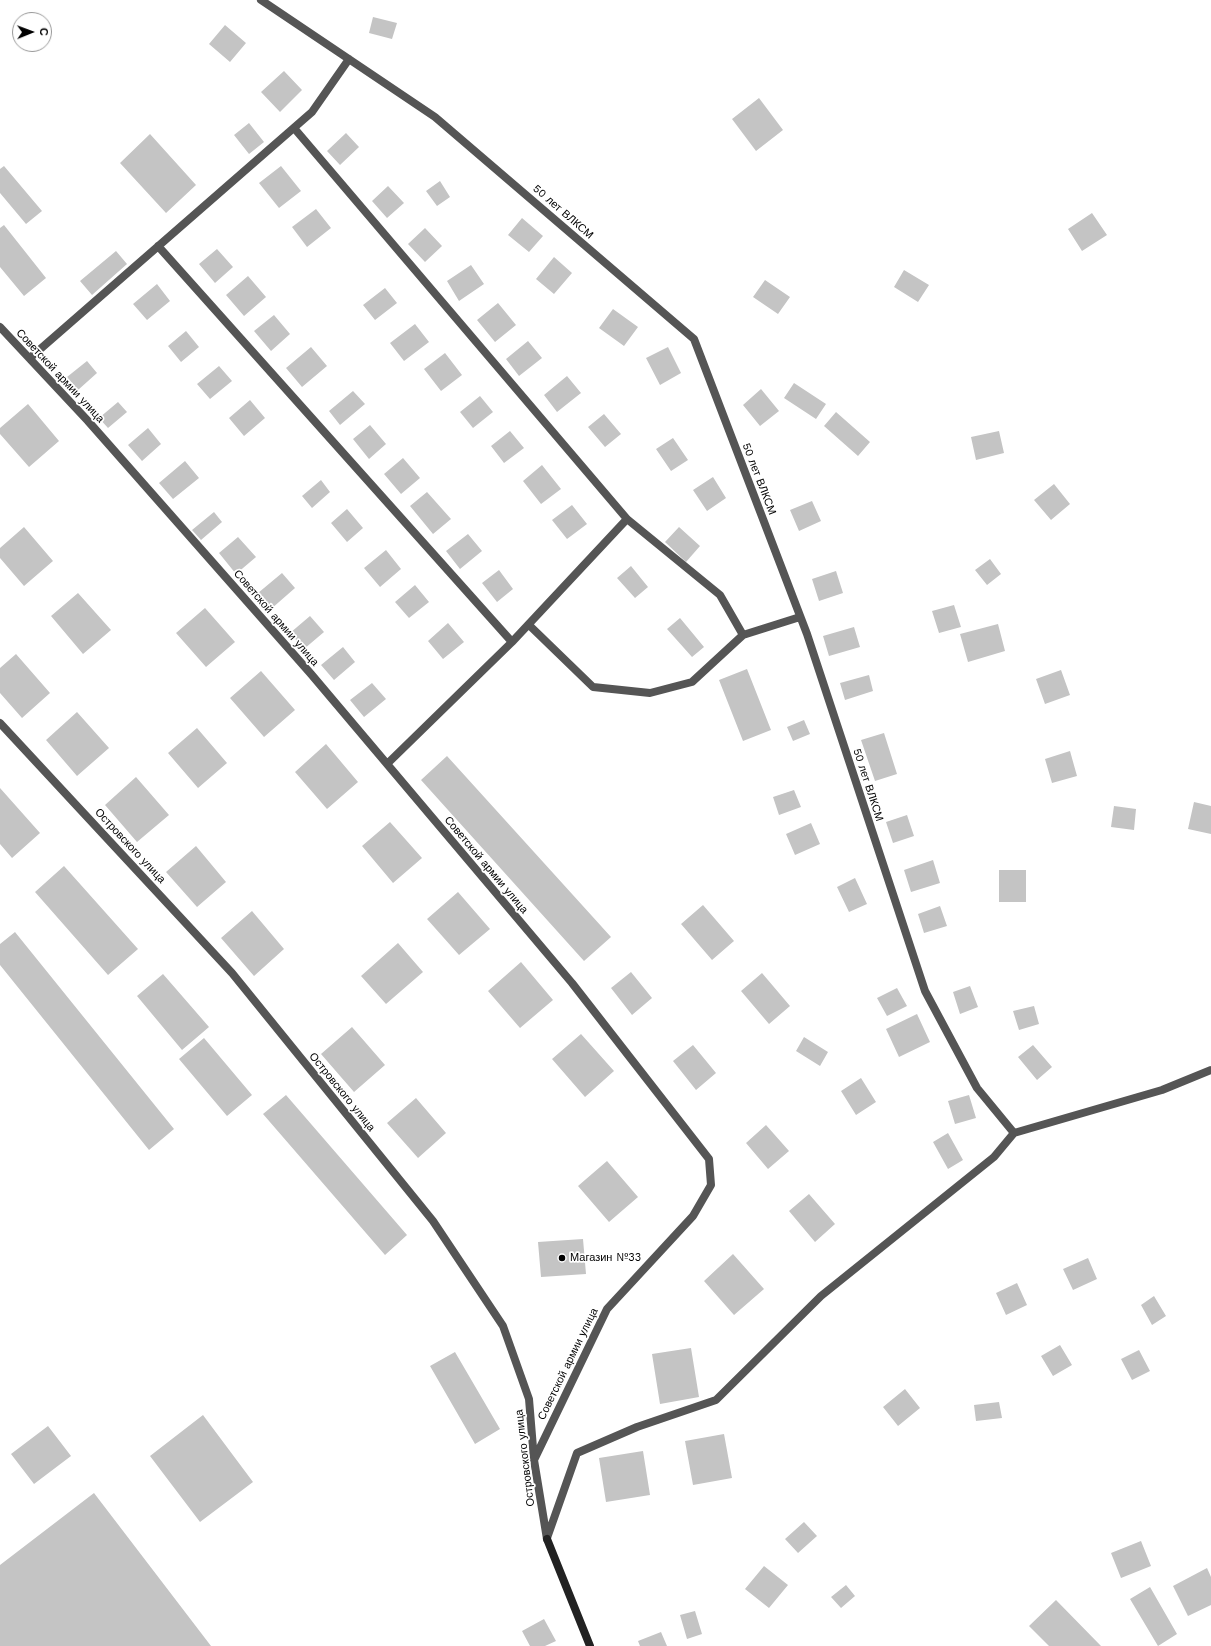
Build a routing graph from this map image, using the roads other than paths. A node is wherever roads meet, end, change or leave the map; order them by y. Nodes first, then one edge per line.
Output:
1 (260, 0) edge
2 (349, 59) junction
3 (294, 128) junction
4 (158, 246) junction
5 (0, 326) edge
6 (30, 358) junction
7 (627, 519) junction
8 (800, 617) junction
9 (529, 625) junction
10 (743, 635) junction
11 (512, 642) junction
12 (0, 723) edge
13 (387, 764) junction
14 (1211, 1070) edge
15 (1014, 1133) junction
16 (534, 1460) junction
17 (547, 1539) junction
18 (590, 1646) edge

1 - 2 street, 50 лет ВЛКСМ
2 - 3 street
2 - 8 street, 50 лет ВЛКСМ
3 - 4 street
3 - 7 street
4 - 6 street
4 - 11 street
5 - 6 street, Советской армии улица
6 - 13 street, Советской армии улица
7 - 9 street
7 - 10 street
8 - 10 street
8 - 15 street, 50 лет ВЛКСМ
9 - 10 street
9 - 11 street
11 - 13 street
12 - 16 street, Островского улица
13 - 16 street, Советской армии улица
14 - 15 street
15 - 17 street
16 - 17 street, Островского улица
17 - 18 street

